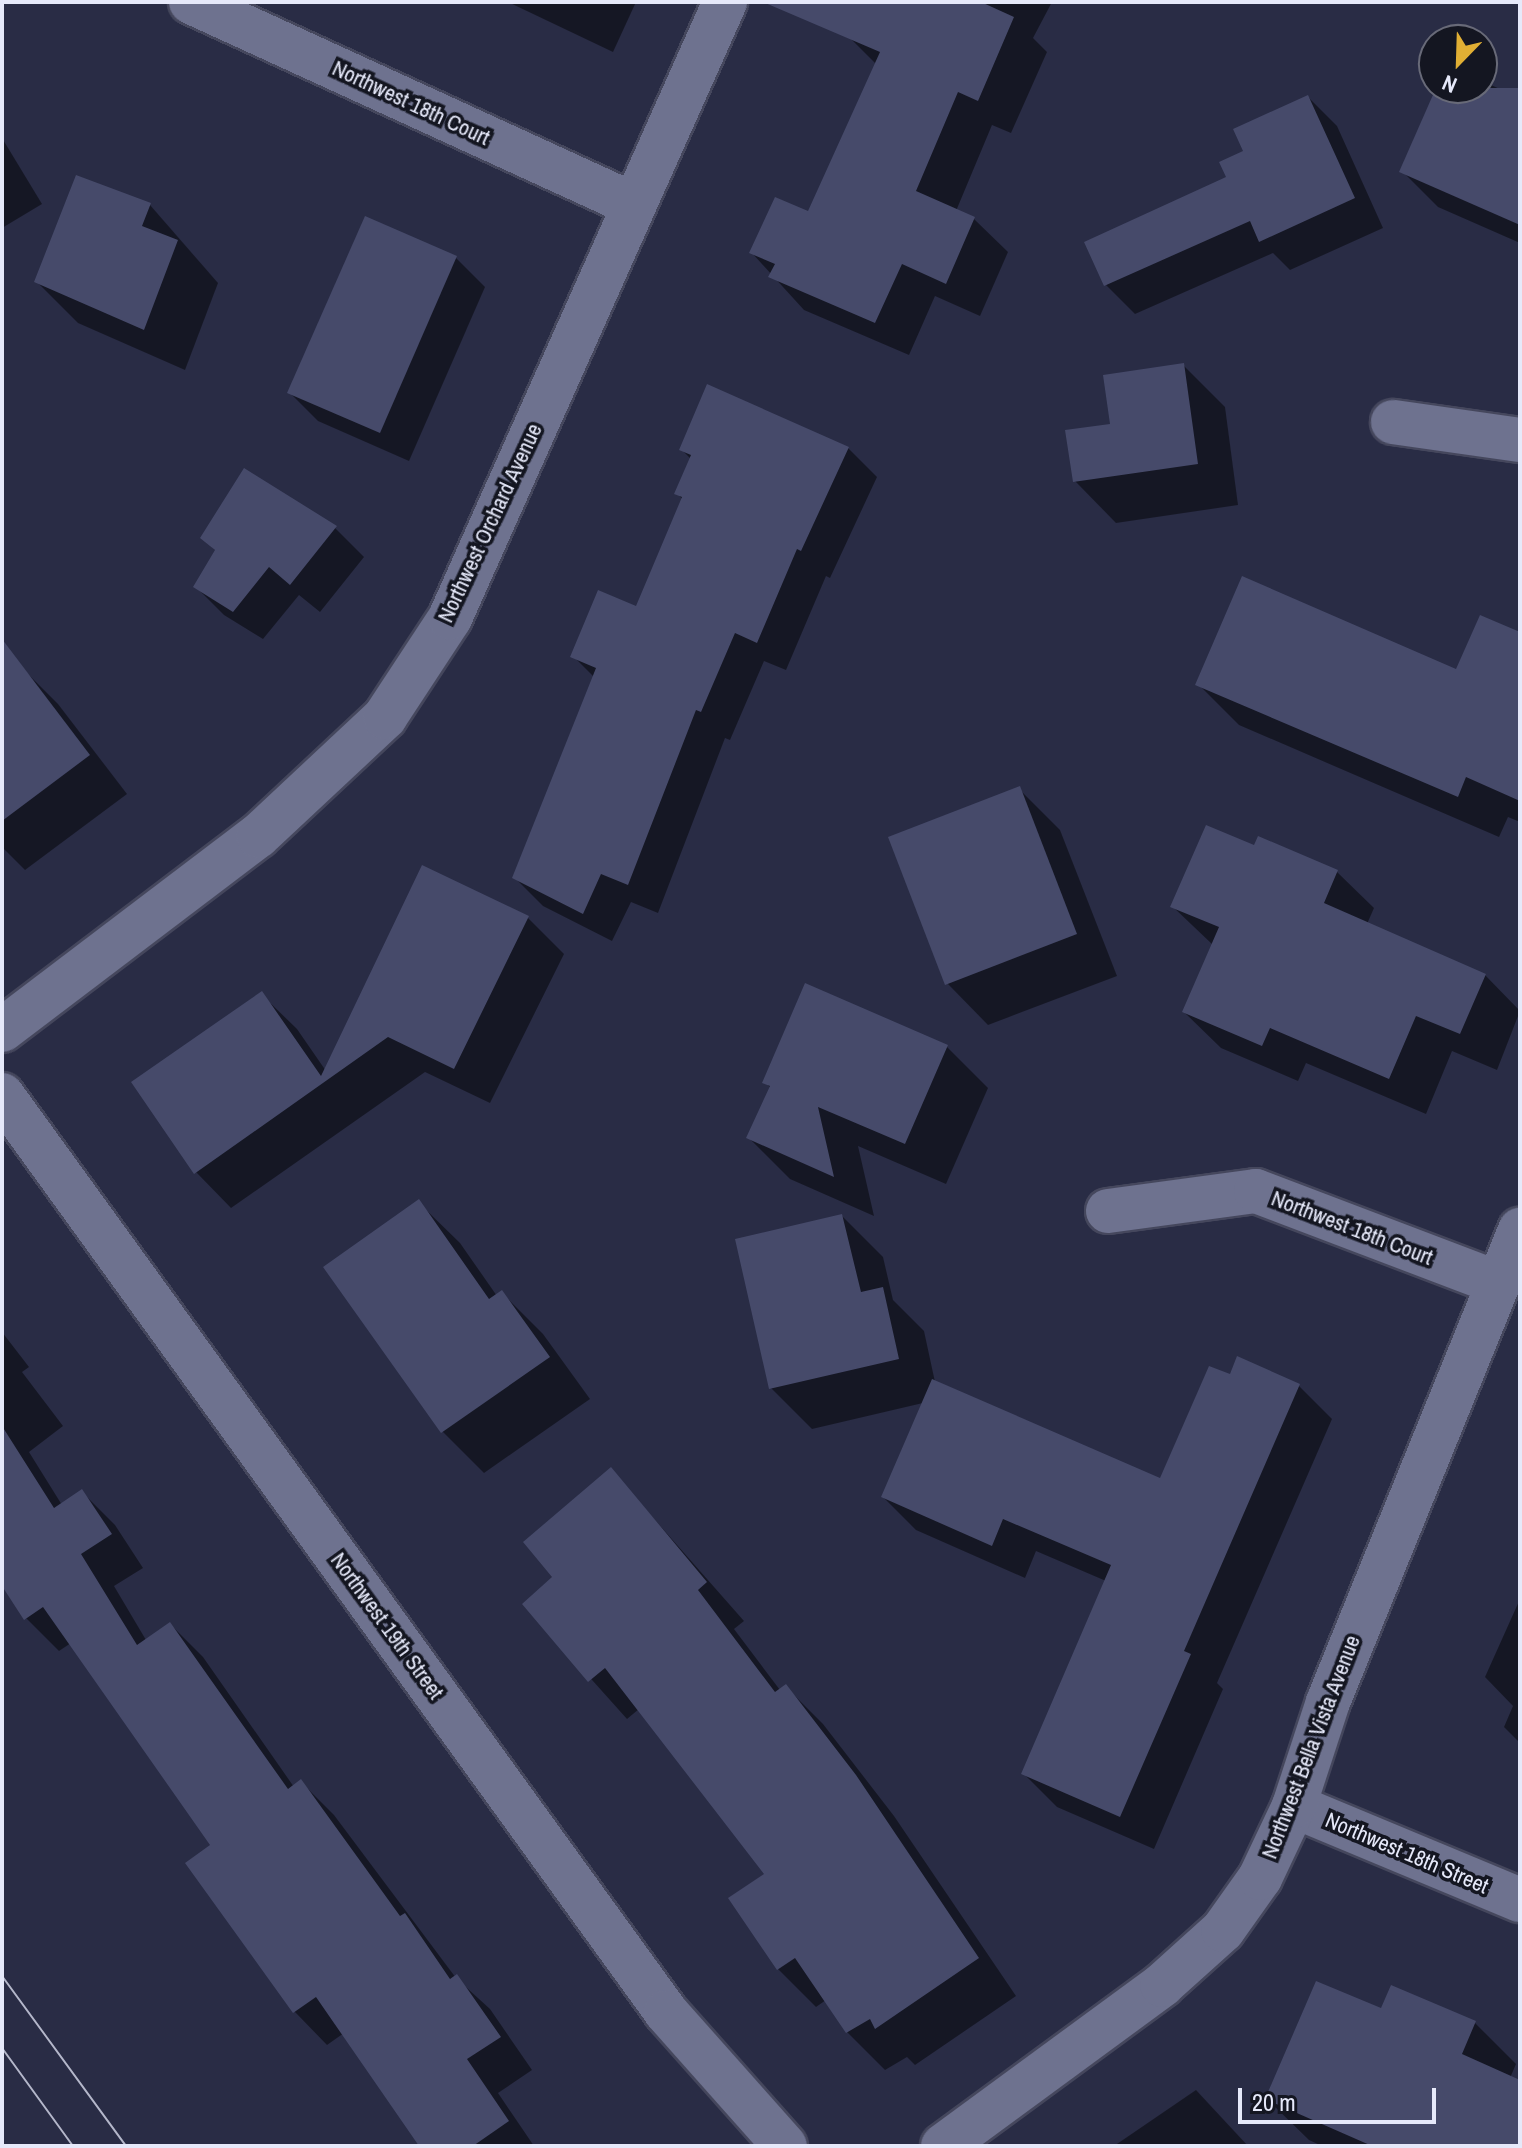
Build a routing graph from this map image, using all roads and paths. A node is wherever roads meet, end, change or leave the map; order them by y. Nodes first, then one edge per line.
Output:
1 (191, 2) edge
2 (725, 2) edge
3 (631, 203) junction
4 (1393, 422) dead end
5 (1520, 440) edge
6 (2, 1030) edge
7 (2, 1095) edge
8 (1108, 1211) dead end
9 (1520, 1230) edge
10 (1498, 1283) junction
11 (1294, 1806) junction
12 (1520, 1900) edge
13 (785, 2146) edge
14 (943, 2146) edge

1 - 3 street, Northwest 18th Court
2 - 3 street, Northwest Orchard Avenue
3 - 6 street, Northwest Orchard Avenue
4 - 5 street
7 - 13 street, Northwest 19th Street
8 - 10 street, Northwest 18th Court
9 - 10 street, Northwest Bella Vista Avenue
10 - 11 street, Northwest Bella Vista Avenue
11 - 12 street, Northwest 18th Street
11 - 14 street, Northwest Bella Vista Avenue

